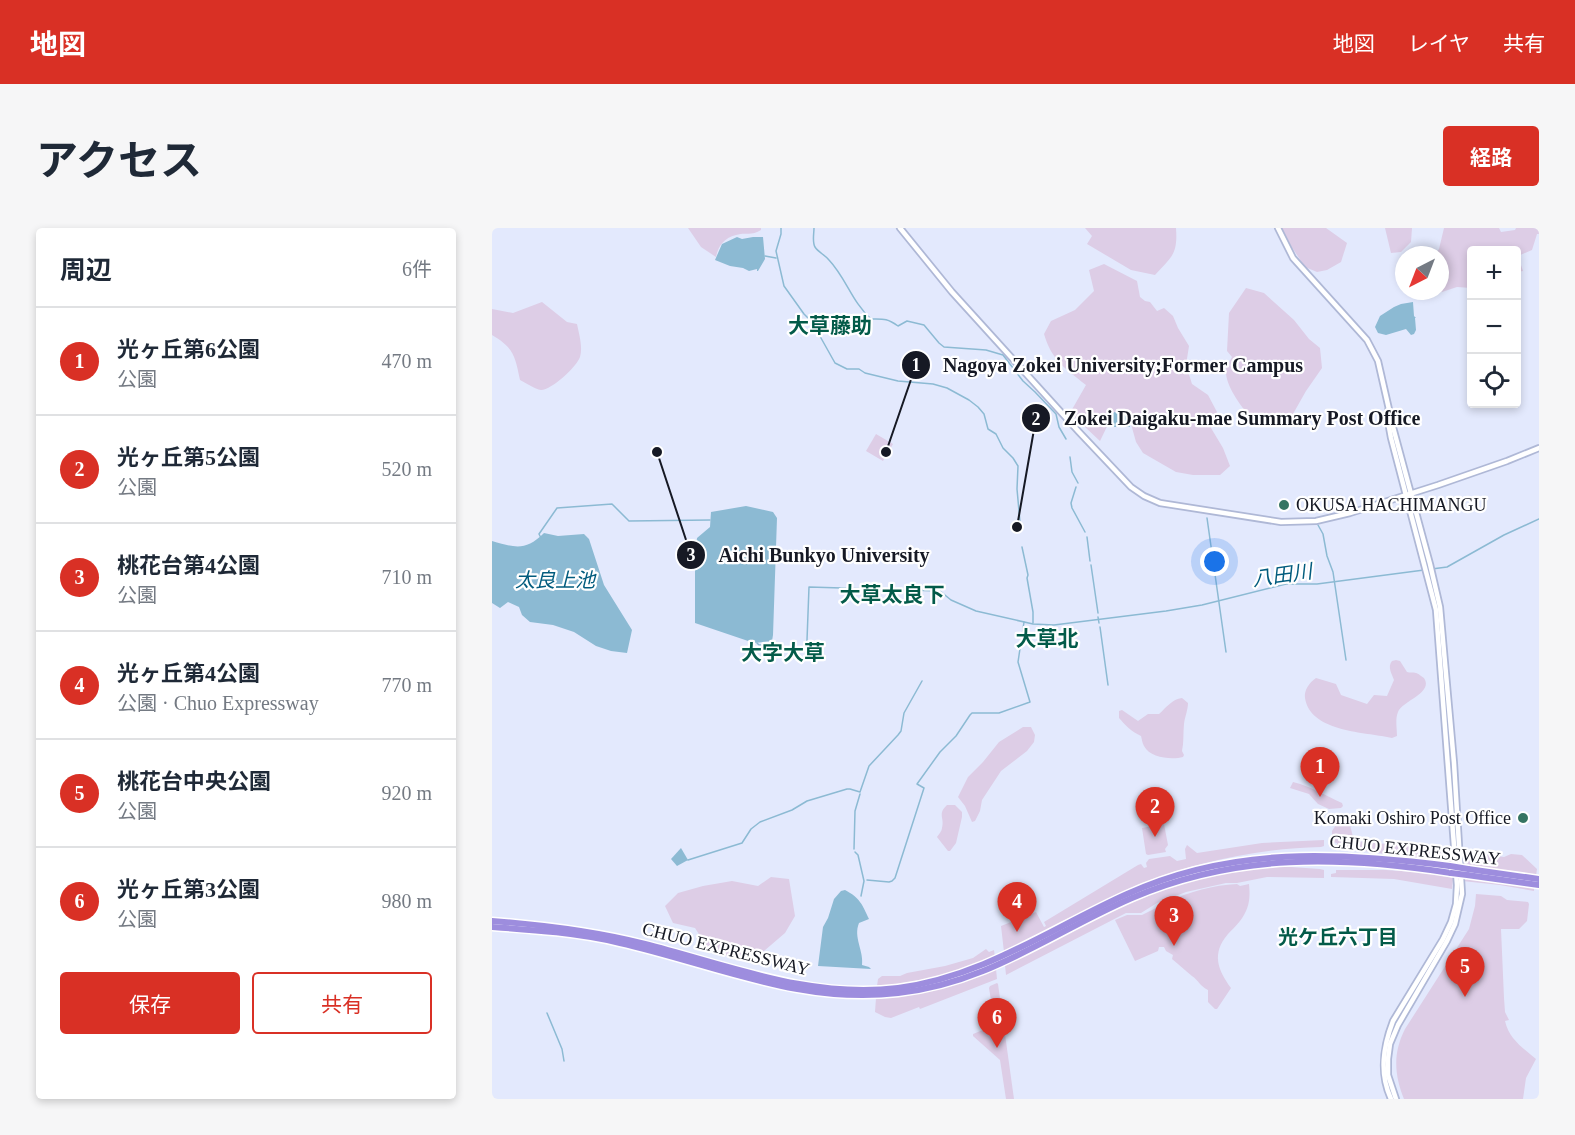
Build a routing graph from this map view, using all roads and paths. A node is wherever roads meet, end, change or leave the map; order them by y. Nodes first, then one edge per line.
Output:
1 (900, 228) edge
2 (1278, 228) edge
3 (1539, 448) edge
4 (1409, 494) junction
5 (1430, 575) junction
6 (1450, 869) junction
7 (1467, 872) junction
8 (1539, 879) edge
9 (1539, 885) edge
10 (492, 921) edge
11 (492, 927) edge
12 (1391, 1099) edge
13 (1396, 1099) edge

1 - 4 main road
2 - 4 main road
3 - 4 main road
4 - 5 main road
5 - 12 main road
5 - 13 main road
6 - 7 highway, CHUO EXPRESSWAY, bridge
6 - 10 highway, CHUO EXPRESSWAY
6 - 11 highway, CHUO EXPRESSWAY
7 - 8 highway, CHUO EXPRESSWAY
7 - 9 highway, CHUO EXPRESSWAY

